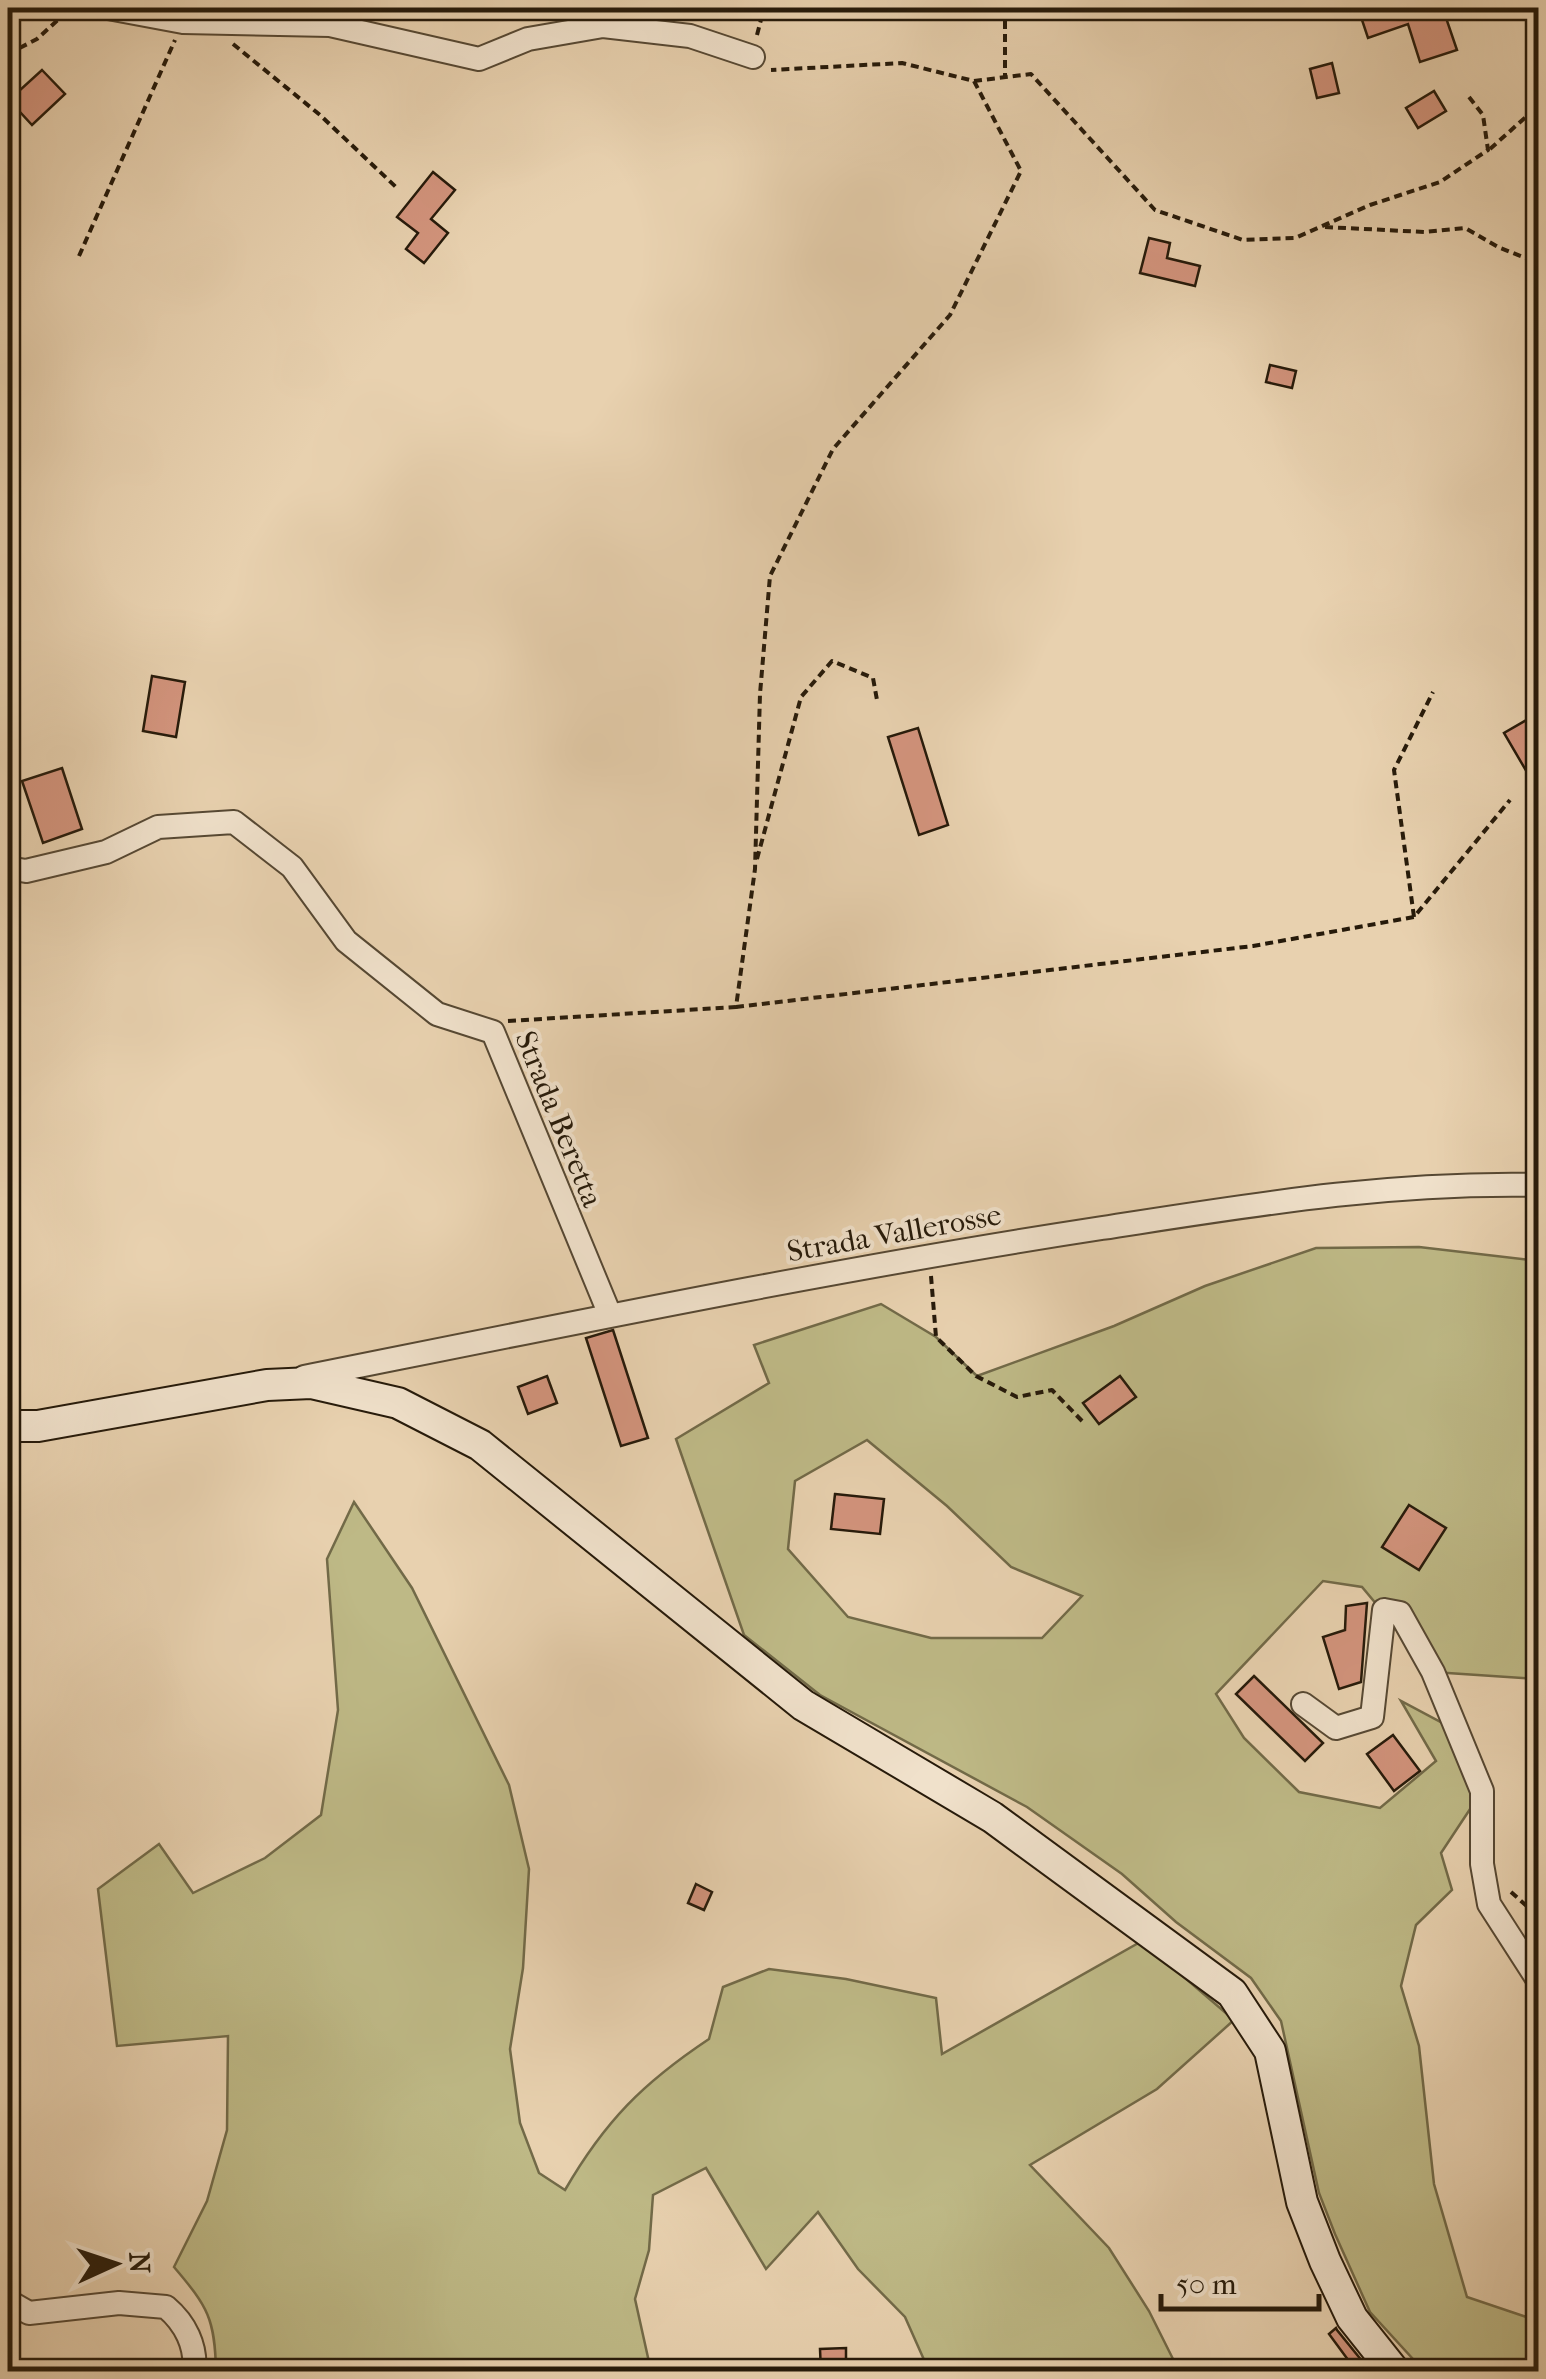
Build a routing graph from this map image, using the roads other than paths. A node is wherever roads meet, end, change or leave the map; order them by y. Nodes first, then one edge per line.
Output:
1 (108, 8) edge
2 (753, 57) road end
3 (8, 868) edge
4 (1538, 1185) edge
5 (610, 1315) junction
6 (266, 1385) junction
7 (8, 1426) edge
8 (1303, 1704) dead end
9 (1538, 1980) edge
10 (8, 2302) edge
11 (194, 2372) edge
12 (1396, 2372) edge

1 - 2 street
3 - 5 street, Strada Beretta
4 - 5 street, Strada Vallerosse
5 - 6 street, Strada Vallerosse
6 - 7 street
6 - 12 street
8 - 9 street
10 - 11 street

